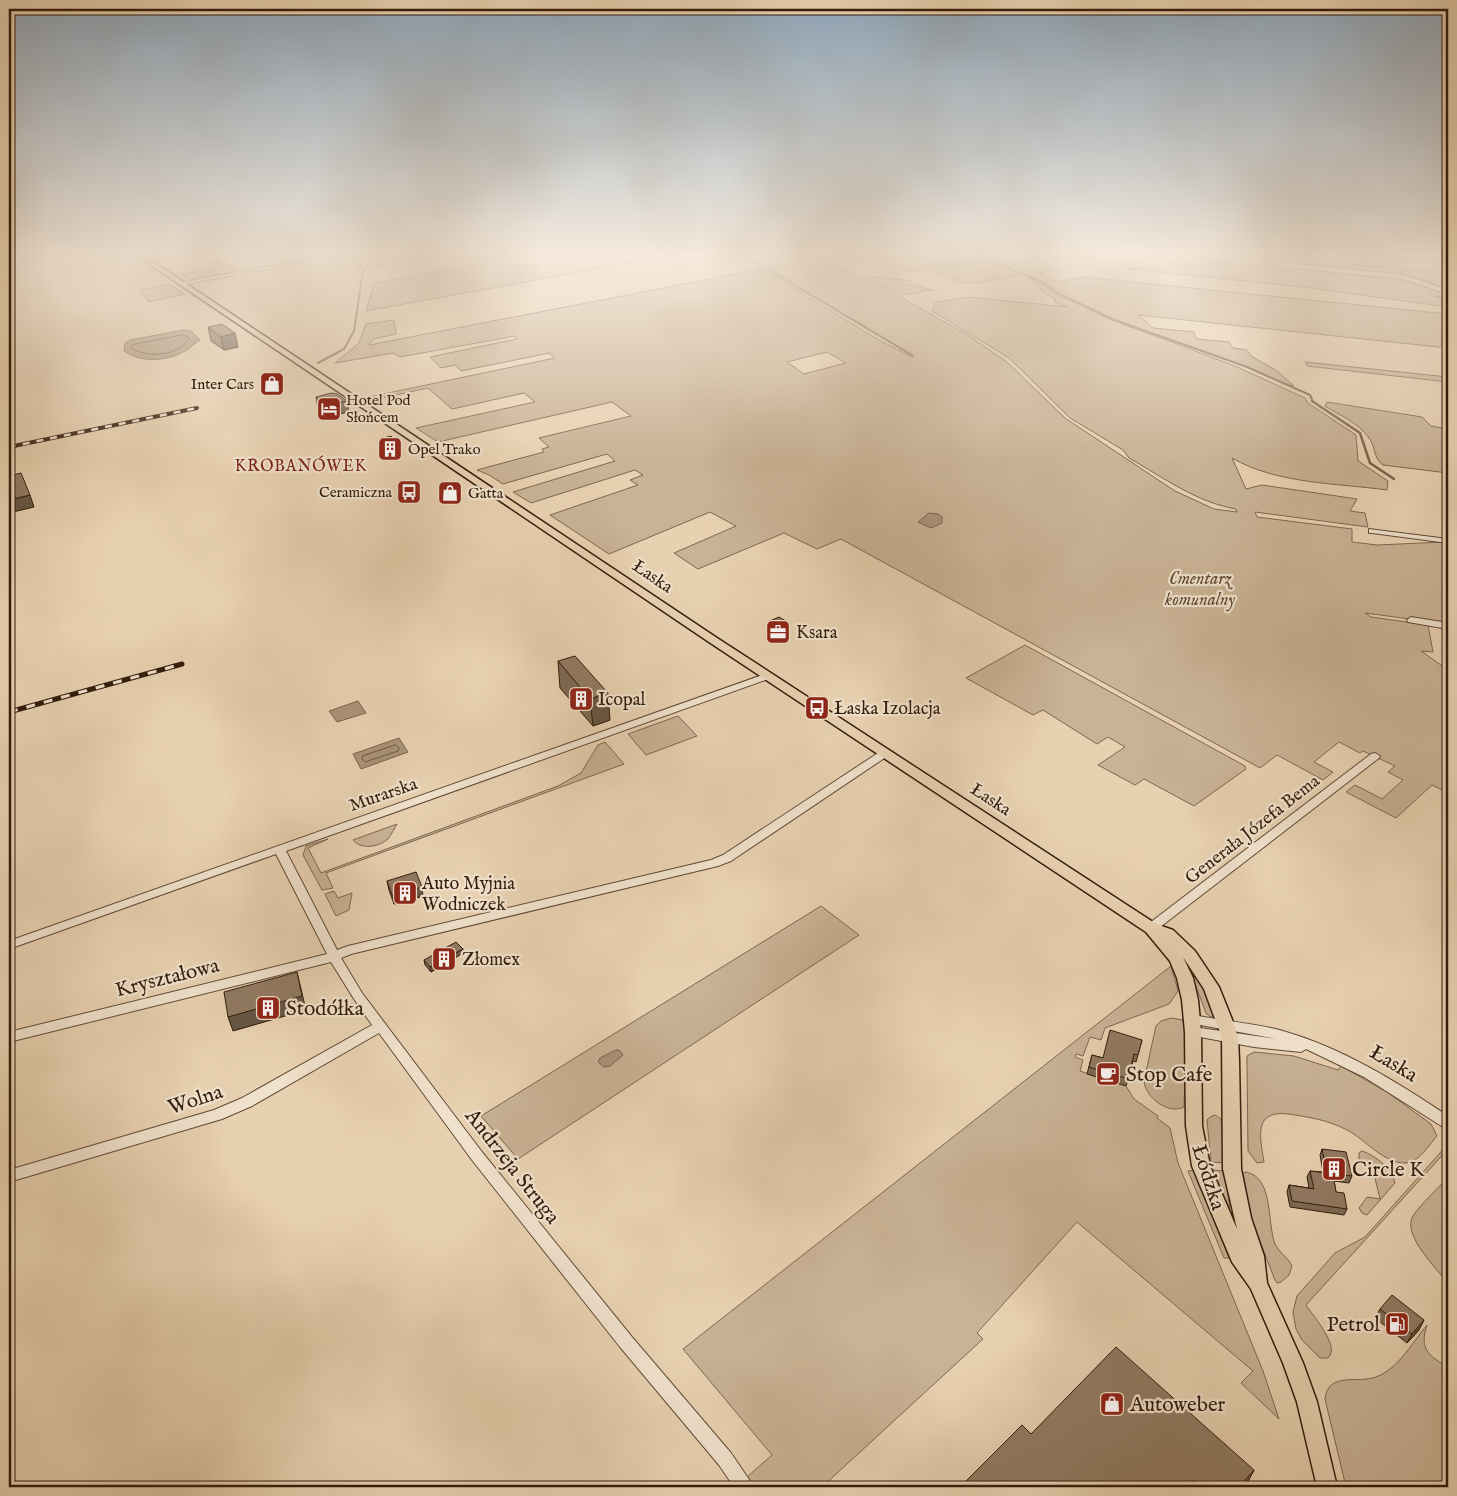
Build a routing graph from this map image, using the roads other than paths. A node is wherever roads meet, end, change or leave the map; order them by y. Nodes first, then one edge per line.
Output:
1 (240, 323) edge
2 (1372, 531) dead end
3 (1448, 541) edge
4 (1411, 620) dead end
5 (1448, 626) edge
6 (768, 676) junction
7 (885, 753) junction
8 (1374, 756) dead end
9 (279, 849) junction
10 (1151, 928) junction
11 (9, 945) edge
12 (334, 956) junction
13 (381, 1026) junction
14 (1193, 1026) junction
15 (1228, 1033) junction
16 (9, 1037) edge
17 (1448, 1123) edge
18 (9, 1176) edge
19 (1258, 1282) junction
20 (744, 1487) edge
21 (1328, 1487) edge

1 - 6 main road, Łaska
2 - 3 street
4 - 5 street
6 - 7 main road, Łaska
6 - 9 street, Murarska
7 - 10 main road, Łaska
7 - 12 street, Kryształowa
8 - 10 street, Generała Józefa Bema
9 - 11 street, Murarska
9 - 12 street, Andrzeja Struga
10 - 14 main road, Łaska
10 - 15 main road, Łaska
12 - 13 street, Andrzeja Struga
12 - 16 street, Kryształowa
13 - 18 street, Wolna
13 - 20 street, Andrzeja Struga
14 - 15 street, Łaska
14 - 19 main road, Łódzka
15 - 17 street, Łaska
15 - 19 main road, Łódzka
19 - 21 main road, Łódzka

